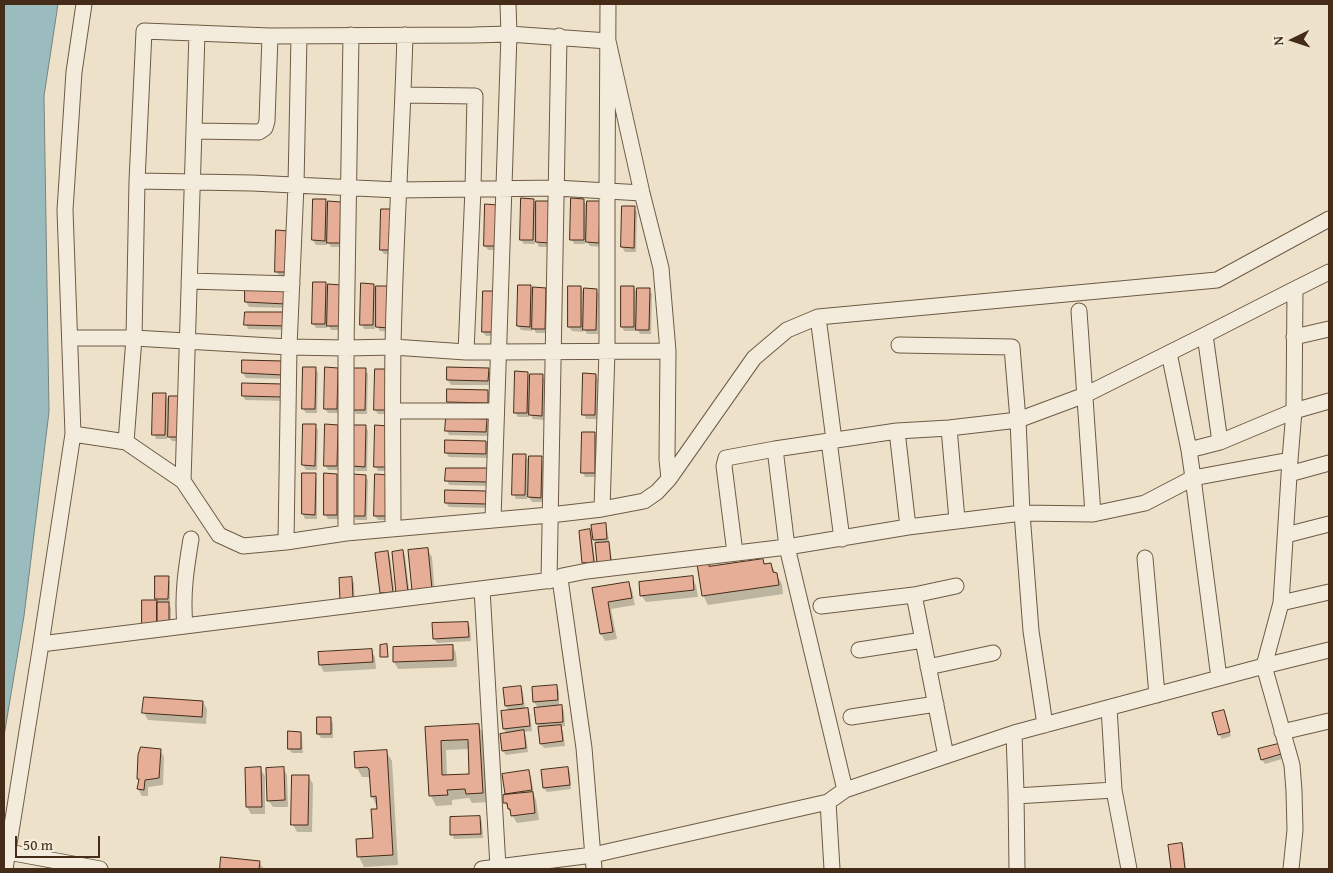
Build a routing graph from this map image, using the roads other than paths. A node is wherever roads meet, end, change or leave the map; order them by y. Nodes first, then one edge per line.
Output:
1 (84, 4) edge
2 (508, 4) edge
3 (608, 4) edge
4 (197, 33) junction
5 (509, 34) junction
6 (351, 35) junction
7 (405, 35) junction
8 (270, 36) junction
9 (299, 36) junction
10 (559, 36) junction
11 (608, 41) junction
12 (404, 95) junction
13 (194, 131) junction
14 (137, 181) junction
15 (192, 183) junction
16 (296, 185) junction
17 (348, 188) junction
18 (504, 188) junction
19 (556, 188) junction
20 (398, 190) junction
21 (473, 190) junction
22 (606, 191) junction
23 (642, 193) junction
24 (1329, 219) edge
25 (1329, 272) edge
26 (189, 281) junction
27 (292, 284) junction
28 (1295, 289) junction
29 (1079, 311) dead end
30 (818, 317) junction
31 (1329, 329) edge
32 (1205, 335) junction
33 (1294, 337) junction
34 (70, 338) junction
35 (134, 338) junction
36 (187, 342) junction
37 (899, 345) dead end
38 (289, 347) junction
39 (393, 347) junction
40 (346, 348) junction
41 (552, 351) junction
42 (607, 351) junction
43 (668, 351) junction
44 (466, 352) junction
45 (498, 352) junction
46 (1169, 353) junction
47 (1085, 395) junction
48 (1329, 401) edge
49 (496, 411) junction
50 (1294, 411) junction
51 (393, 412) junction
52 (1018, 420) junction
53 (949, 428) junction
54 (897, 431) junction
55 (73, 434) junction
56 (831, 441) junction
57 (126, 442) junction
58 (1220, 442) junction
59 (775, 449) junction
60 (1190, 450) junction
61 (1329, 463) edge
62 (1289, 467) junction
63 (1193, 478) junction
64 (669, 479) junction
65 (183, 481) junction
66 (602, 509) junction
67 (1022, 513) junction
68 (1094, 514) junction
69 (550, 515) junction
70 (493, 519) junction
71 (957, 520) junction
72 (1329, 524) edge
73 (908, 527) junction
74 (393, 529) junction
75 (346, 533) junction
76 (1286, 535) junction
77 (191, 539) dead end
78 (842, 539) junction
79 (286, 542) junction
80 (787, 547) junction
81 (736, 553) junction
82 (1145, 558) dead end
83 (555, 580) junction
84 (956, 586) dead end
85 (482, 589) junction
86 (1329, 592) edge
87 (914, 595) junction
88 (1281, 603) junction
89 (821, 606) dead end
90 (185, 626) junction
91 (923, 640) junction
92 (42, 644) junction
93 (860, 650) dead end
94 (1329, 650) edge
95 (993, 654) dead end
96 (1264, 666) junction
97 (928, 667) junction
98 (1219, 678) junction
99 (1157, 695) junction
100 (936, 704) junction
101 (1108, 708) junction
102 (850, 717) dead end
103 (1329, 721) edge
104 (1045, 725) junction
105 (1282, 732) junction
106 (1014, 733) junction
107 (946, 756) junction
108 (844, 790) junction
109 (1114, 790) junction
110 (1016, 796) junction
111 (828, 802) junction
112 (8, 852) junction
113 (594, 862) edge
114 (498, 868) junction
115 (5, 869) edge
116 (100, 869) edge
117 (482, 869) edge
118 (832, 869) edge
119 (1017, 869) edge
120 (1129, 869) edge
121 (1291, 869) edge

1 - 34 street
2 - 5 street
3 - 11 street
4 - 8 street
4 - 13 street
4 - 14 street
5 - 7 street
5 - 10 street
5 - 18 street
6 - 7 street
6 - 9 street
6 - 17 street
7 - 12 street
8 - 9 street
8 - 13 street
9 - 16 street
10 - 11 street
10 - 19 street
11 - 22 street
11 - 23 street
12 - 20 street
12 - 21 street
13 - 15 street
14 - 15 street
14 - 35 street
15 - 16 street
15 - 26 street
16 - 17 street
16 - 27 street
17 - 20 street
17 - 40 street
18 - 19 street
18 - 21 street
18 - 45 street
19 - 22 street
19 - 41 street
20 - 21 street
20 - 39 street
21 - 44 street
22 - 23 street
22 - 42 street
23 - 43 street
24 - 30 street
25 - 28 street
26 - 27 street
26 - 36 street
27 - 38 street
28 - 32 street
28 - 33 street
29 - 47 street
30 - 56 street
30 - 64 street
31 - 33 street
32 - 46 street
32 - 58 street
33 - 50 street
34 - 35 street
34 - 55 street
35 - 36 street
35 - 57 street
36 - 38 street
36 - 65 street
37 - 52 street
38 - 40 street
38 - 79 street
39 - 40 street
39 - 44 street
39 - 51 street
40 - 75 street
41 - 42 street
41 - 45 street
41 - 69 street
42 - 43 street
42 - 66 street
43 - 64 street
44 - 45 street
45 - 49 street
46 - 47 street
46 - 60 street
47 - 52 street
47 - 68 street
48 - 50 street
49 - 51 street
49 - 70 street
50 - 58 street
50 - 62 street
51 - 74 street
52 - 53 street
52 - 67 street
53 - 54 street
53 - 71 street
54 - 56 street
54 - 73 street
55 - 57 street
55 - 92 street
56 - 59 street
56 - 78 street
57 - 65 street
58 - 60 street
59 - 80 street
59 - 81 street
60 - 63 street
61 - 62 street
62 - 63 street
62 - 76 street
63 - 68 street
63 - 98 street
64 - 66 street
65 - 79 street
66 - 69 street
67 - 68 street
67 - 71 street
67 - 104 street
69 - 70 street
69 - 83 street
70 - 74 street
71 - 73 street
72 - 76 street
73 - 78 street
74 - 75 street
75 - 79 street
76 - 88 street
77 - 90 street
78 - 80 street
80 - 81 street
80 - 108 street
81 - 83 street
82 - 99 street
83 - 85 street
83 - 113 street
84 - 87 street
85 - 90 street
85 - 114 street
86 - 88 street
87 - 89 street
87 - 91 street
88 - 96 street
90 - 92 street
91 - 93 street
91 - 97 street
92 - 112 street
94 - 96 street
95 - 97 street
96 - 98 street
96 - 105 street
97 - 100 street
98 - 99 street
99 - 101 street
100 - 102 street
100 - 107 street
101 - 104 street
101 - 109 street
103 - 105 street
104 - 106 street
105 - 121 street
106 - 107 street
106 - 110 street
107 - 108 street
108 - 111 street
109 - 110 street
109 - 120 street
110 - 119 street
111 - 113 street
111 - 118 street
112 - 115 street
112 - 116 street
113 - 114 street
114 - 117 street

